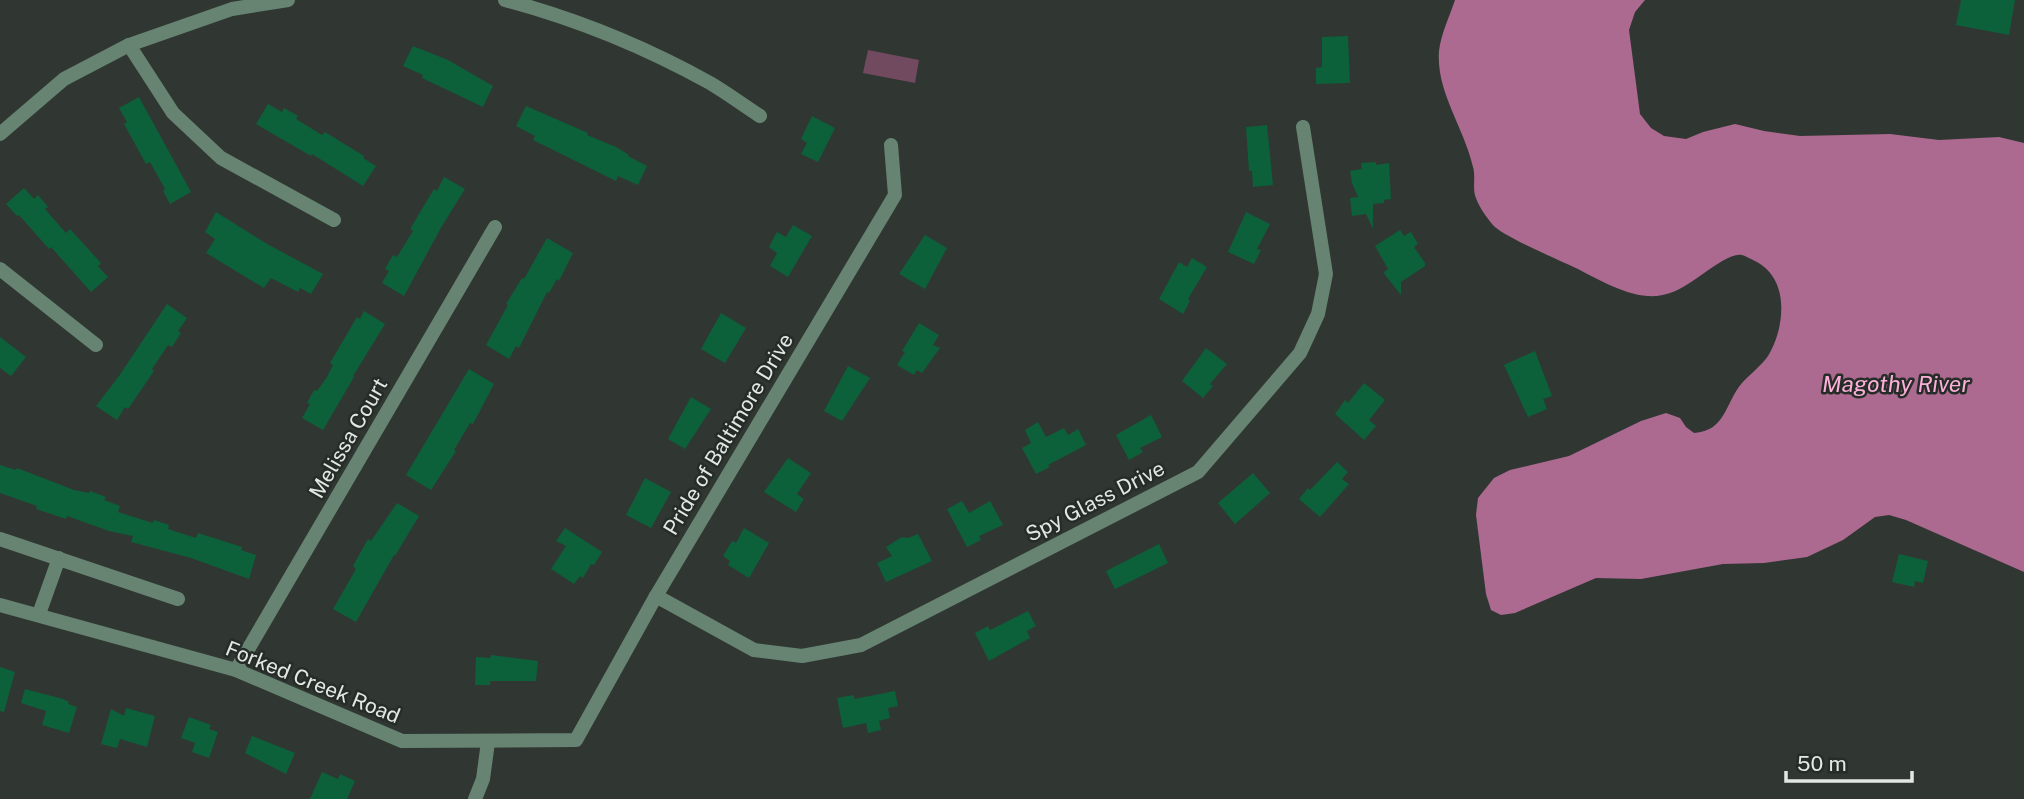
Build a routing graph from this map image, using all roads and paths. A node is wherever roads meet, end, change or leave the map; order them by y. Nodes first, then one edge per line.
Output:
1 (288, 0) edge
2 (505, 0) edge
3 (230, 4) edge
4 (129, 45) junction
5 (760, 116) dead end
6 (1303, 127) dead end
7 (0, 134) edge
8 (891, 145) dead end
9 (334, 220) dead end
10 (495, 227) dead end
11 (0, 269) edge
12 (96, 345) dead end
13 (0, 539) edge
14 (59, 558) junction
15 (656, 596) junction
16 (178, 599) dead end
17 (0, 605) edge
18 (39, 614) junction
19 (236, 670) junction
20 (576, 740) joint
21 (488, 742) junction
22 (475, 799) edge

1 - 3 street
2 - 5 street
3 - 4 street
4 - 7 street
4 - 9 street
6 - 15 street, Spy Glass Drive
8 - 15 street, Pride of Baltimore Drive
10 - 19 street, Melissa Court
11 - 12 street
13 - 14 street
14 - 16 street
14 - 18 street
15 - 20 street, Pride of Baltimore Drive
17 - 18 street, Forked Creek Road
18 - 19 street, Forked Creek Road
19 - 21 street, Forked Creek Road
20 - 21 street, Forked Creek Road
21 - 22 street

